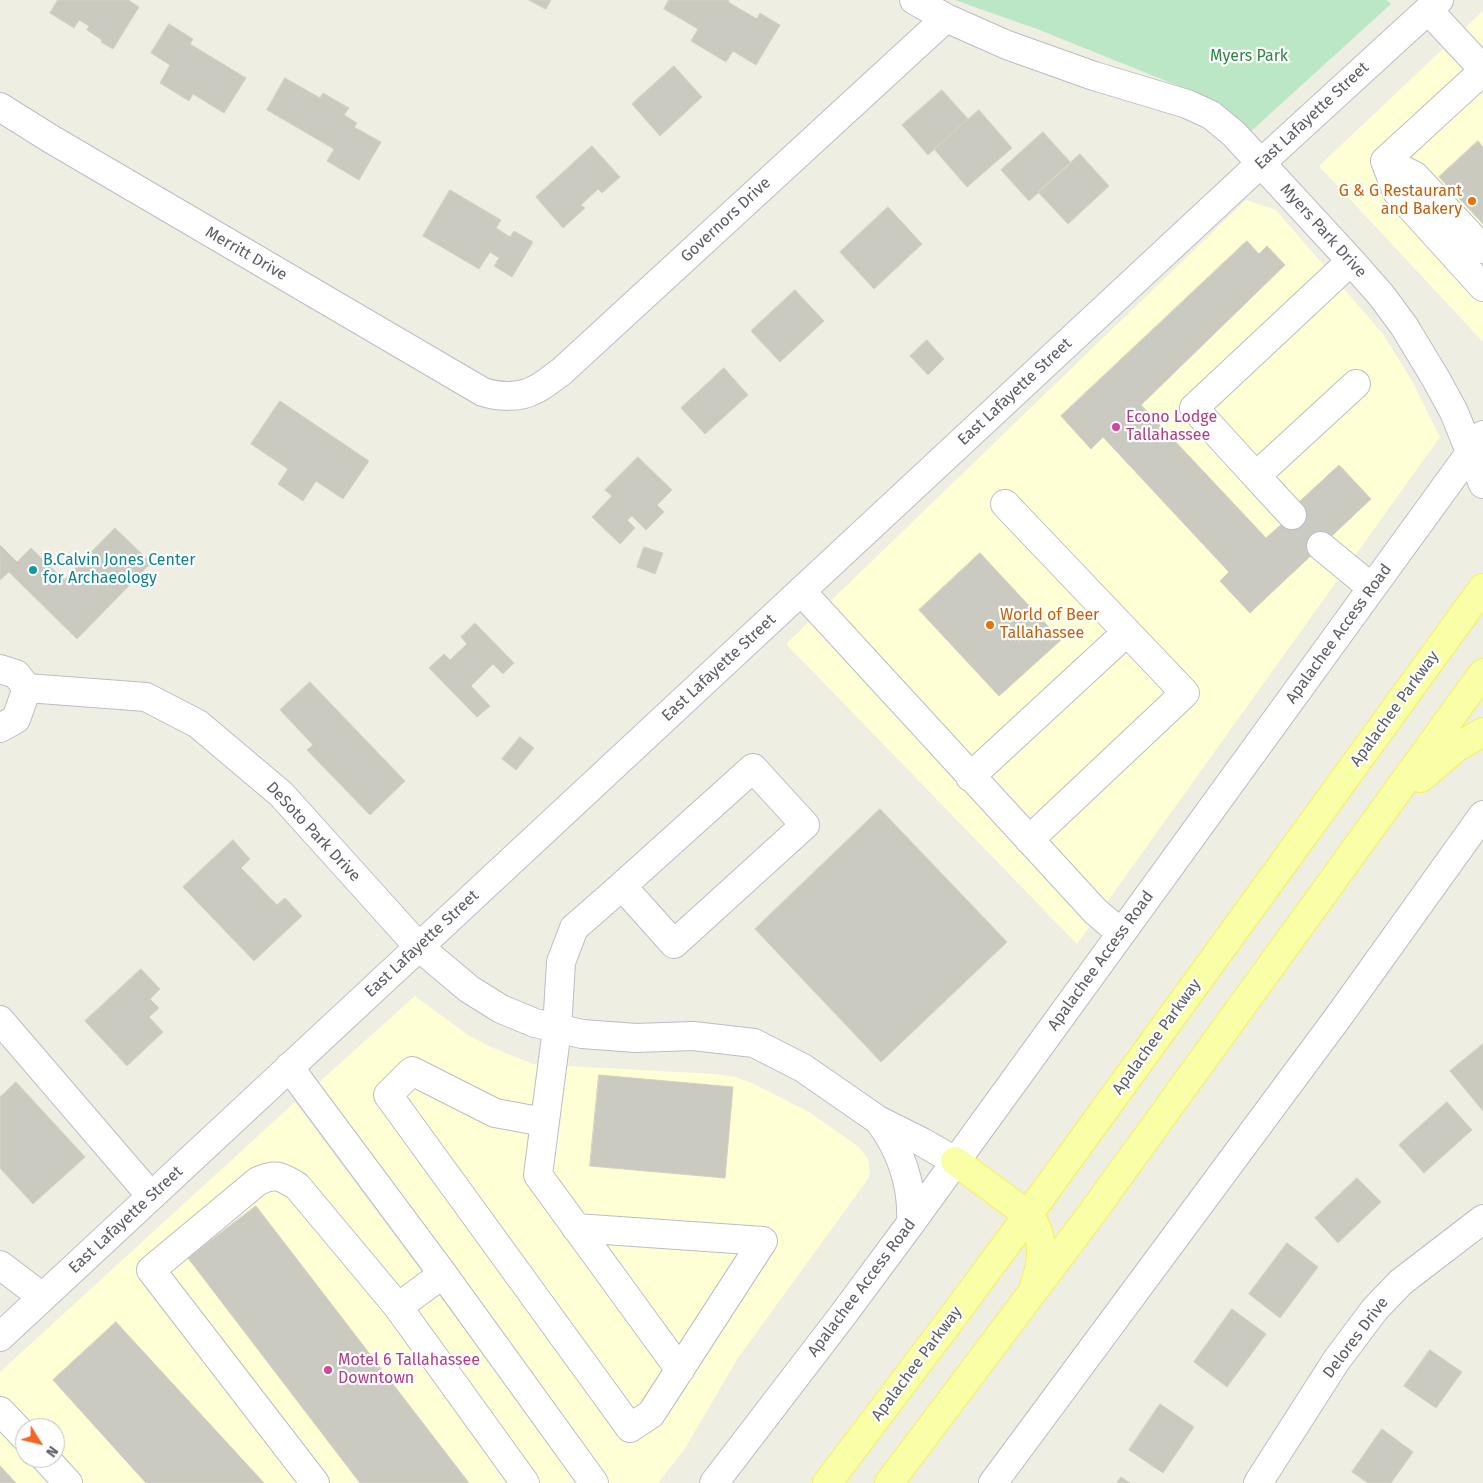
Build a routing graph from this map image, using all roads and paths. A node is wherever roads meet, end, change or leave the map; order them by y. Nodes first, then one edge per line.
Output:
1 (914, 0) edge
2 (1424, 6) edge
3 (946, 18) junction
4 (1483, 70) edge
5 (0, 107) edge
6 (1385, 161) junction
7 (1261, 163) junction
8 (1483, 249) edge
9 (1351, 261) junction
10 (1483, 287) edge
11 (1356, 384) dead end
12 (494, 396) joint
13 (1477, 444) edge
14 (1256, 476) junction
15 (1483, 484) edge
16 (1006, 504) dead end
17 (1292, 515) tunnel mouth
18 (1321, 546) tunnel mouth
19 (1372, 588) junction
20 (1483, 588) edge
21 (801, 591) junction
22 (1127, 632) junction
23 (0, 669) edge
24 (1483, 673) edge
25 (27, 688) junction
26 (0, 728) edge
27 (1483, 732) edge
28 (970, 777) junction
29 (1483, 815) edge
30 (1366, 835) junction
31 (1029, 840) junction
32 (622, 886) junction
33 (1121, 933) junction
34 (419, 947) junction
35 (0, 1020) edge
36 (557, 1029) junction
37 (289, 1067) junction
38 (878, 1120) junction
39 (544, 1122) junction
40 (955, 1161) junction
41 (151, 1196) junction
42 (1028, 1215) junction
43 (1483, 1219) edge
44 (910, 1223) junction
45 (576, 1228) junction
46 (0, 1265) edge
47 (443, 1274) junction
48 (42, 1297) junction
49 (1029, 1298) junction
50 (398, 1307) junction
51 (0, 1337) edge
52 (680, 1370) junction
53 (0, 1411) edge
54 (15, 1427) edge
55 (54, 1468) edge
56 (828, 1478) edge
57 (68, 1483) edge
58 (315, 1483) edge
59 (525, 1483) edge
60 (594, 1483) edge
61 (714, 1483) edge
62 (889, 1483) edge
63 (992, 1483) edge
64 (1258, 1483) edge

1 - 3 street, Myers Park Drive
2 - 4 street
2 - 7 street, East Lafayette Street
3 - 7 street, Myers Park Drive
3 - 12 street, Governors Drive
4 - 6 street
5 - 12 street, Merritt Drive
6 - 8 street
6 - 10 street
7 - 9 street, Myers Park Drive
7 - 21 street, East Lafayette Street
9 - 13 street, Myers Park Drive
9 - 14 street
11 - 14 street
13 - 15 street, Myers Park Drive
13 - 19 street, Apalachee Access Road
14 - 17 street
16 - 22 street
18 - 19 street
19 - 33 street, Apalachee Access Road
20 - 42 main road, Apalachee Parkway
21 - 28 street
21 - 34 street, East Lafayette Street
22 - 28 street
22 - 31 street
23 - 25 street
24 - 30 main road
25 - 26 street
25 - 34 street, DeSoto Park Drive
27 - 30 main road
28 - 31 street
29 - 63 street
30 - 49 main road
31 - 33 street
32 - 32 street
32 - 36 street
33 - 40 street, Apalachee Access Road
34 - 36 street, DeSoto Park Drive
34 - 37 street, East Lafayette Street
35 - 41 street
36 - 38 street, DeSoto Park Drive
36 - 39 street
37 - 41 street, East Lafayette Street
37 - 47 street
38 - 40 street
38 - 44 street
39 - 45 street
39 - 52 street
40 - 42 main road
40 - 44 street, Apalachee Access Road
41 - 48 street, East Lafayette Street
42 - 49 main road
42 - 56 main road, Apalachee Parkway
43 - 64 street, Delores Drive
44 - 61 street, Apalachee Access Road
45 - 52 street
45 - 52 street
46 - 48 street
47 - 50 street
47 - 60 street
48 - 51 street, East Lafayette Street
49 - 62 main road
50 - 58 street
50 - 59 street
53 - 54 street
55 - 57 street

